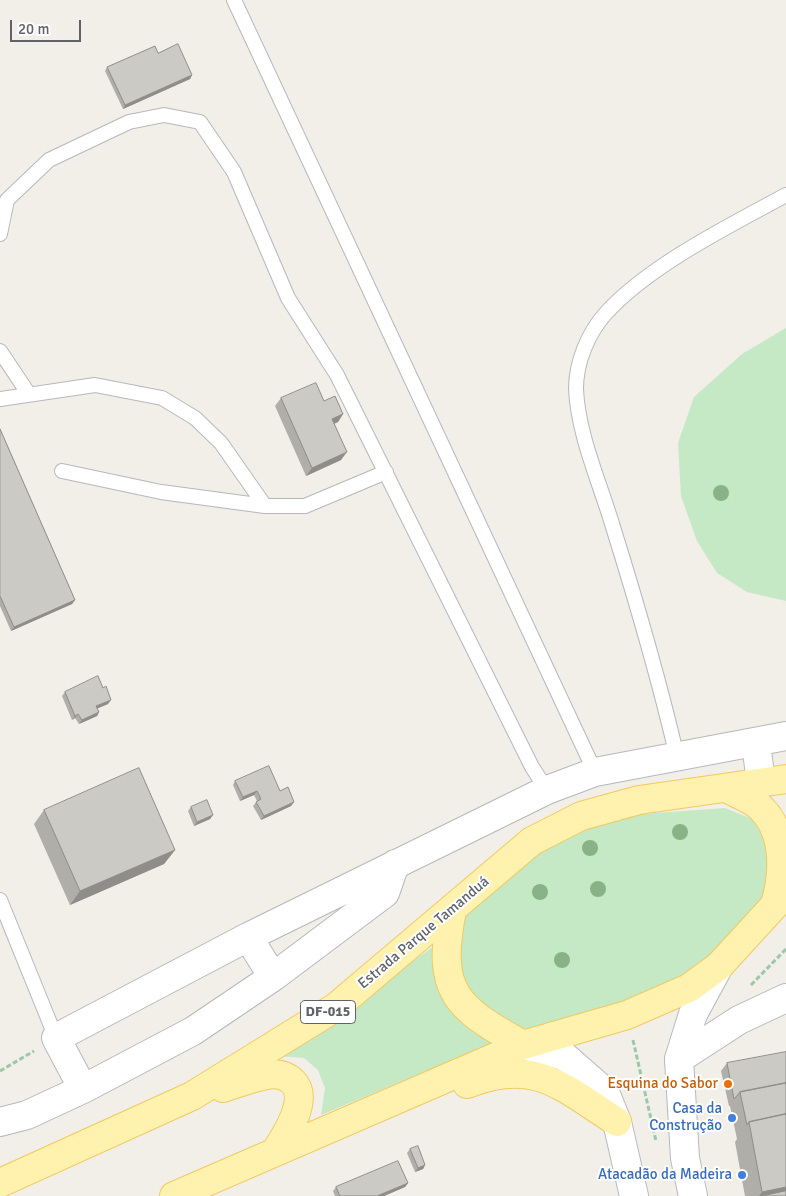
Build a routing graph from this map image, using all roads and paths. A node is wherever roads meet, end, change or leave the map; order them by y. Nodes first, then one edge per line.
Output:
1 (234, 0) edge
2 (786, 195) edge
3 (0, 234) edge
4 (0, 352) edge
5 (28, 393) junction
6 (0, 399) edge
7 (62, 471) dead end
8 (386, 472) junction
9 (265, 506) junction
10 (786, 736) edge
11 (756, 743) junction
12 (677, 757) junction
13 (595, 772) junction
14 (774, 781) edge
15 (726, 788) junction
16 (547, 790) junction
17 (395, 864) junction
18 (780, 899) edge
19 (0, 900) edge
20 (452, 910) junction
21 (248, 938) junction
22 (719, 966) junction
23 (273, 977) junction
24 (786, 998) edge
25 (627, 1015) junction
26 (56, 1038) junction
27 (523, 1045) junction
28 (679, 1059) junction
29 (0, 1071) edge
30 (84, 1089) junction
31 (192, 1096) junction
32 (0, 1122) edge
33 (617, 1122) junction
34 (281, 1150) junction
35 (658, 1150) dead end
36 (0, 1183) edge
37 (174, 1196) edge
38 (634, 1196) edge
39 (693, 1196) edge

1 - 13 lane
2 - 12 lane
3 - 8 lane
4 - 5 lane
5 - 6 lane
5 - 9 lane
7 - 9 lane
8 - 9 lane
8 - 16 lane
10 - 11 street
11 - 12 street
11 - 14 street
12 - 13 street
13 - 16 street
14 - 15 main road, Estrada Parque Tamanduá / DF-015
15 - 18 main road
15 - 20 main road, Estrada Parque Tamanduá / DF-015
16 - 17 street
17 - 21 street
17 - 23 street
18 - 22 main road
19 - 26 lane
20 - 27 main road
20 - 31 main road, Estrada Parque Tamanduá / DF-015
21 - 23 street
21 - 26 street
22 - 25 main road
22 - 28 street
23 - 30 street
24 - 28 street
25 - 27 main road
25 - 35 path
26 - 29 path
26 - 30 street
27 - 33 street
27 - 34 main road
28 - 39 street
30 - 32 street
31 - 34 main road
31 - 36 main road, Estrada Parque Tamanduá / DF-015
33 - 34 main road
33 - 38 street
34 - 37 main road

